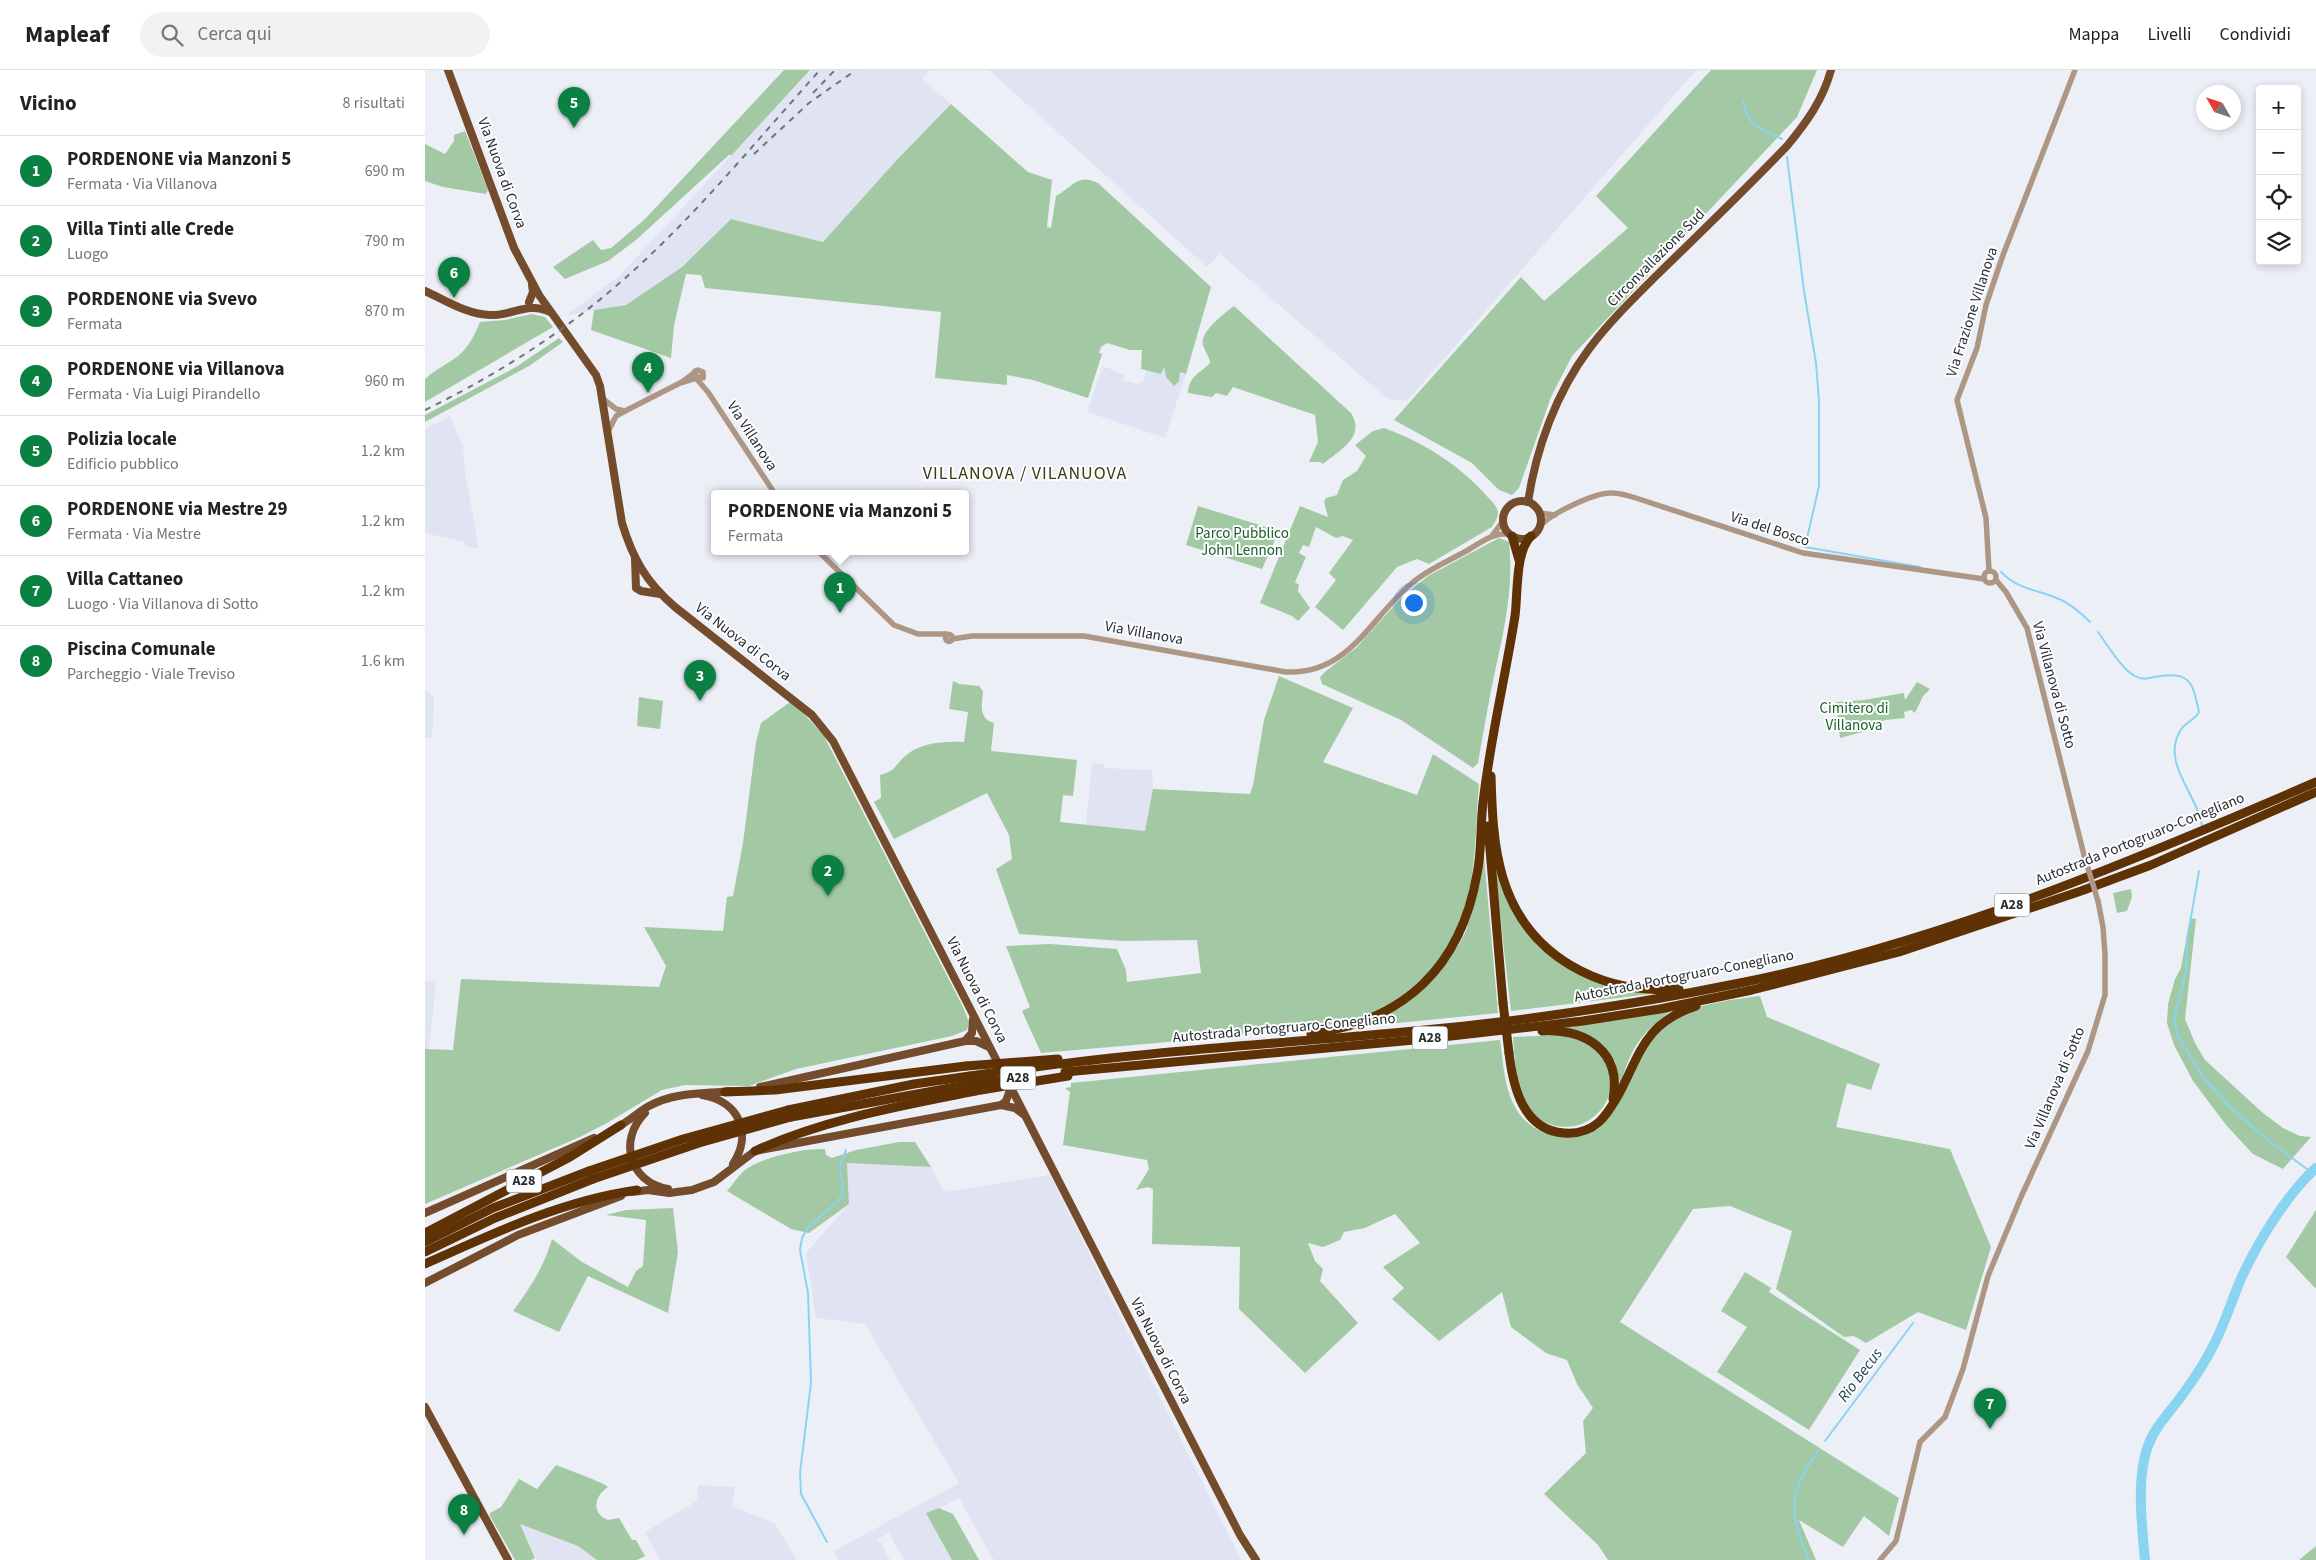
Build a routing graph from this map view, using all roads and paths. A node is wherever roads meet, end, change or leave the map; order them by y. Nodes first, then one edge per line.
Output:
1 (448, 70) edge
2 (1831, 70) edge
3 (2075, 70) edge
4 (532, 285) junction
5 (425, 291) edge
6 (529, 302) junction
7 (545, 304) junction
8 (520, 309) junction
9 (552, 313) junction
10 (701, 378) junction
11 (680, 383) junction
12 (602, 398) junction
13 (616, 409) junction
14 (625, 410) junction
15 (604, 413) junction
16 (616, 416) junction
17 (607, 436) junction
18 (772, 490) edge
19 (1525, 502) junction
20 (1539, 512) junction
21 (1557, 515) junction
22 (1503, 521) junction
23 (1539, 527) junction
24 (1510, 535) junction
25 (1531, 536) junction
26 (1491, 537) junction
27 (822, 555) edge
28 (634, 557) junction
29 (1520, 565) junction
30 (1989, 571) junction
31 (635, 578) junction
32 (647, 579) junction
33 (1985, 580) junction
34 (1996, 580) junction
35 (643, 591) junction
36 (660, 594) junction
37 (1491, 756) junction
38 (2316, 782) edge
39 (2316, 792) edge
40 (1749, 985) junction
41 (1723, 986) junction
42 (1729, 994) junction
43 (972, 1012) junction
44 (1425, 1039) junction
45 (965, 1041) junction
46 (1262, 1044) junction
47 (992, 1050) junction
48 (1063, 1068) junction
49 (972, 1084) junction
50 (1011, 1087) junction
51 (725, 1092) junction
52 (685, 1094) junction
53 (663, 1100) junction
54 (1001, 1104) junction
55 (1612, 1105) junction
56 (1025, 1116) junction
57 (621, 1125) junction
58 (755, 1151) junction
59 (729, 1170) junction
60 (591, 1175) junction
61 (637, 1190) junction
62 (684, 1191) junction
63 (425, 1213) edge
64 (425, 1233) edge
65 (425, 1242) edge
66 (425, 1252) edge
67 (425, 1264) edge
68 (425, 1283) edge
69 (425, 1407) edge
70 (508, 1560) edge
71 (1257, 1560) edge
72 (1880, 1560) edge

1 - 4 main road, Via Nuova di Corva
2 - 19 main road, Circonvallazione Sud
3 - 30 street, Via Frazione Villanova
4 - 6 main road
4 - 7 main road, Via Nuova di Corva
5 - 8 main road
6 - 7 main road
6 - 8 main road
7 - 9 main road, Via Nuova di Corva
8 - 9 main road
9 - 12 main road, Via Nuova di Corva
10 - 11 street
10 - 11 street, Via Villanova
10 - 18 street, Via Villanova
11 - 14 street
12 - 13 street
12 - 15 main road, Via Nuova di Corva
13 - 14 street
13 - 15 street
14 - 16 street
15 - 16 street
15 - 17 main road, Via Nuova di Corva
16 - 17 street
17 - 28 main road, Via Nuova di Corva
19 - 20 main road
19 - 22 main road
20 - 21 street
20 - 23 main road
21 - 23 street, Via del Bosco
21 - 33 street, Via del Bosco
22 - 24 main road
22 - 26 street
23 - 25 main road
24 - 25 main road
24 - 26 street
24 - 29 highway
25 - 29 highway
26 - 27 street, Via Villanova
28 - 31 main road, Via Nuova di Corva
28 - 32 main road, Via Nuova di Corva
29 - 37 highway
30 - 33 street
30 - 34 street
31 - 32 main road
31 - 35 main road, Via Nuova di Corva
32 - 35 main road
32 - 36 main road, Via Nuova di Corva
33 - 34 street
34 - 72 street, Via Villanova di Sotto, bridge
35 - 36 main road, Via Nuova di Corva
36 - 43 main road, Via Nuova di Corva
37 - 41 highway
37 - 46 highway
37 - 55 highway, bridge
38 - 40 highway, Autostrada Portogruaro-Conegliano / A28
39 - 40 highway, Autostrada Portogruaro-Conegliano / A28
40 - 41 highway, Autostrada Portogruaro-Conegliano / A28
40 - 42 highway, Autostrada Portogruaro-Conegliano / A28
41 - 46 highway, Autostrada Portogruaro-Conegliano / A28
42 - 44 highway, Autostrada Portogruaro-Conegliano / A28
42 - 55 highway
43 - 45 main road
43 - 47 main road, Via Nuova di Corva
44 - 48 highway, Autostrada Portogruaro-Conegliano / A28
44 - 55 highway
45 - 47 main road
45 - 51 main road
46 - 48 highway, Autostrada Portogruaro-Conegliano / A28
47 - 50 main road, Via Nuova di Corva
48 - 49 highway, Autostrada Portogruaro-Conegliano / A28, bridge
48 - 51 highway, bridge
49 - 58 highway
49 - 60 highway, Autostrada Portogruaro-Conegliano / A28, bridge
50 - 54 main road
50 - 56 main road, Via Nuova di Corva
51 - 52 main road
52 - 53 main road
52 - 59 main road
53 - 57 main road
53 - 62 main road
54 - 56 main road
54 - 58 main road
56 - 71 main road, Via Nuova di Corva
57 - 63 main road
57 - 64 highway, A28
58 - 59 main road
59 - 62 main road
60 - 65 highway, Autostrada Portogruaro-Conegliano / A28
60 - 66 highway, Autostrada Portogruaro-Conegliano / A28
61 - 62 main road
61 - 67 highway
61 - 68 main road
69 - 70 main road

